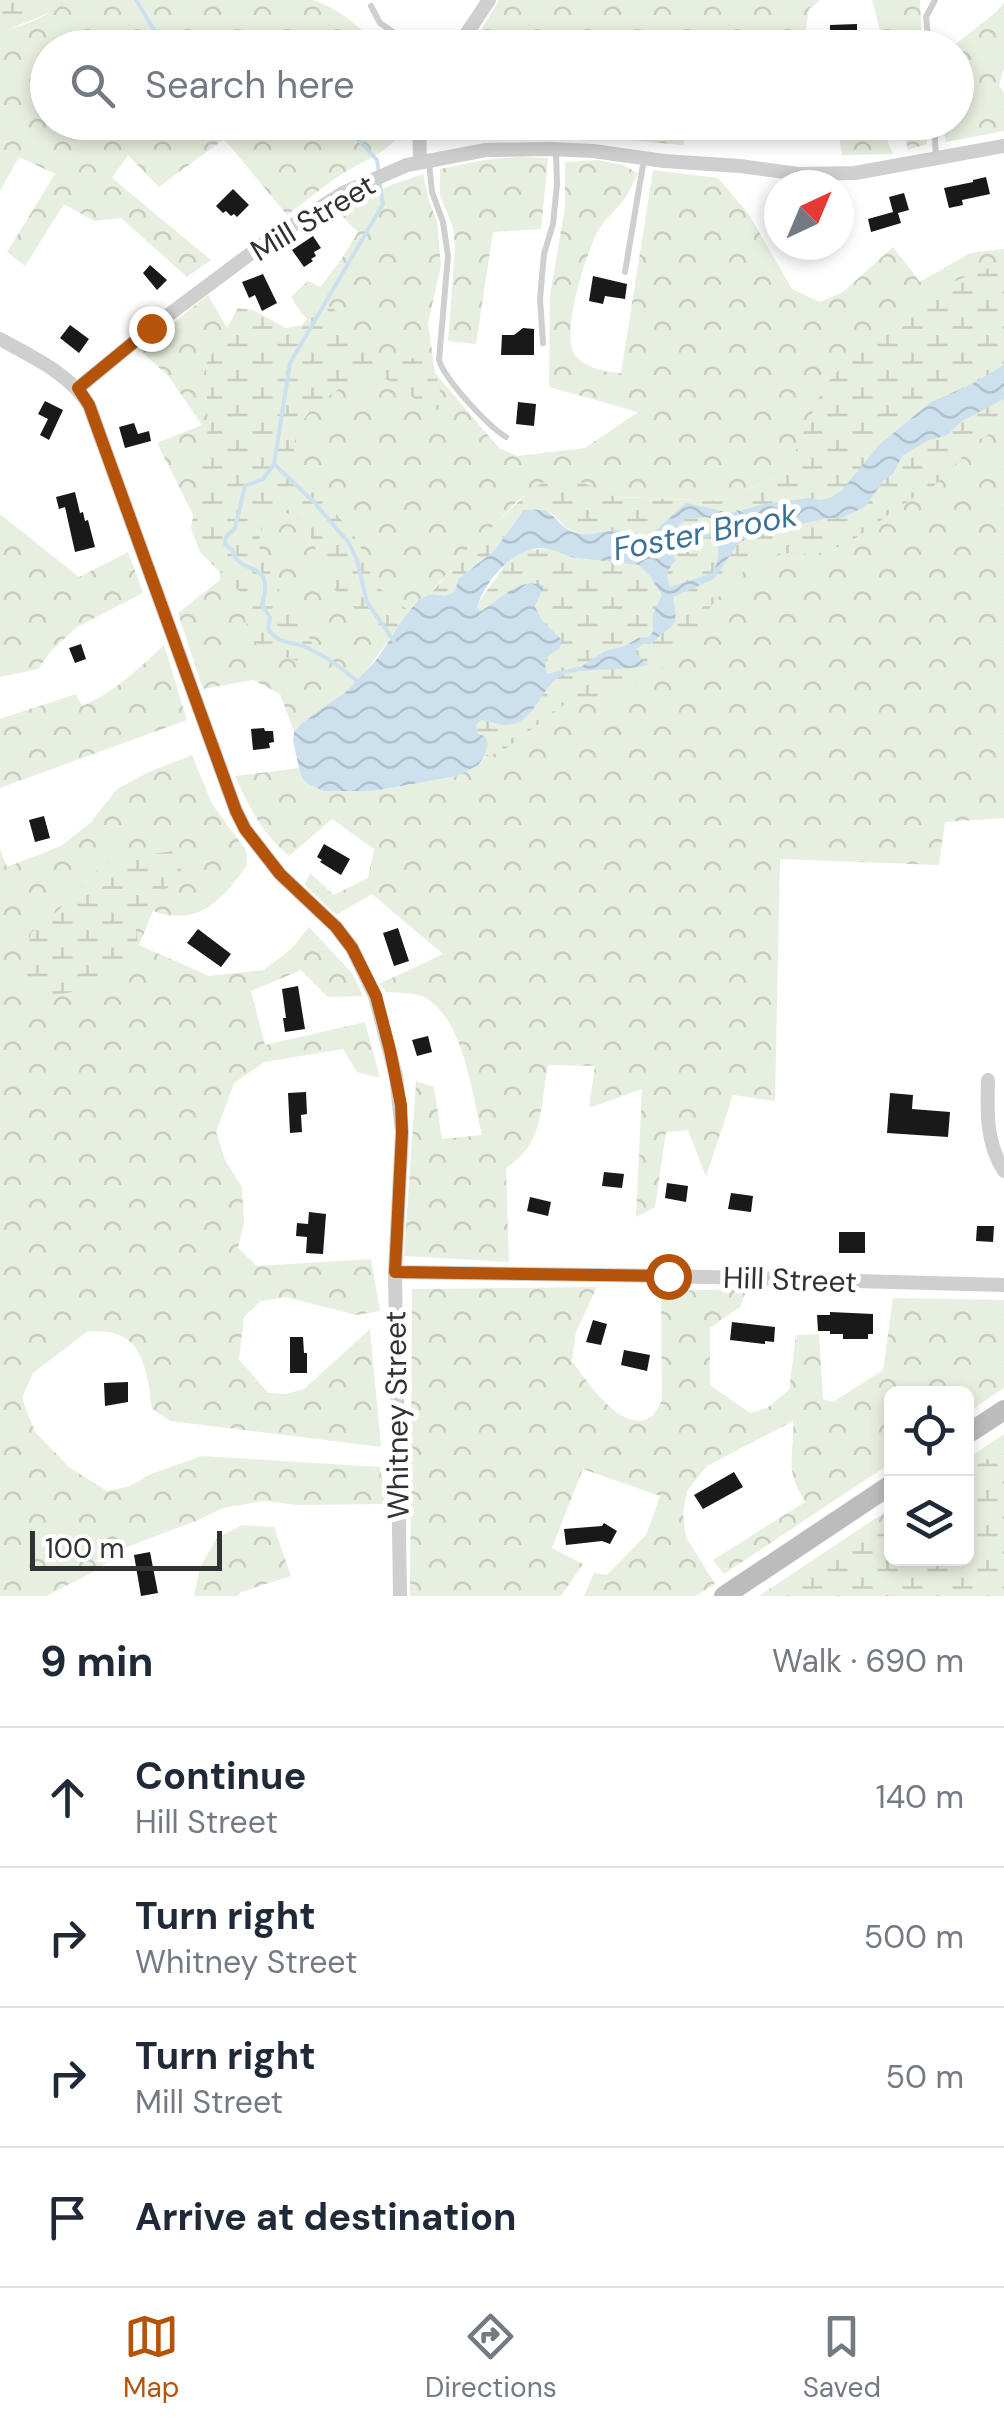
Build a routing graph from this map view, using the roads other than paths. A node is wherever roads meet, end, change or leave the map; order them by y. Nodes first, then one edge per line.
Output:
1 (490, 0) edge
2 (935, 0) edge
3 (371, 6) dead end
4 (390, 30) edge
5 (469, 30) edge
6 (927, 30) edge
7 (420, 140) edge
8 (935, 140) edge
9 (1004, 146) edge
10 (556, 149) junction
11 (644, 158) junction
12 (936, 158) junction
13 (425, 162) junction
14 (625, 272) dead end
15 (0, 338) edge
16 (543, 344) dead end
17 (78, 388) junction
18 (506, 436) dead end
19 (988, 1080) dead end
20 (1004, 1171) edge
21 (395, 1272) junction
22 (1004, 1286) edge
23 (1004, 1410) edge
24 (974, 1430) edge
25 (884, 1489) edge
26 (400, 1596) edge
27 (724, 1596) edge

1 - 5 street
2 - 6 lane
3 - 4 lane
7 - 13 street
8 - 12 lane
9 - 12 street, Mill Street
10 - 11 street, Mill Street
10 - 13 street, Mill Street
10 - 16 lane
11 - 12 street, Mill Street
11 - 14 lane
13 - 17 street, Mill Street
13 - 18 lane
15 - 17 street
17 - 21 street, Whitney Street
19 - 20 street
21 - 22 street, Hill Street
21 - 26 street, Whitney Street
23 - 24 main road
25 - 27 main road

